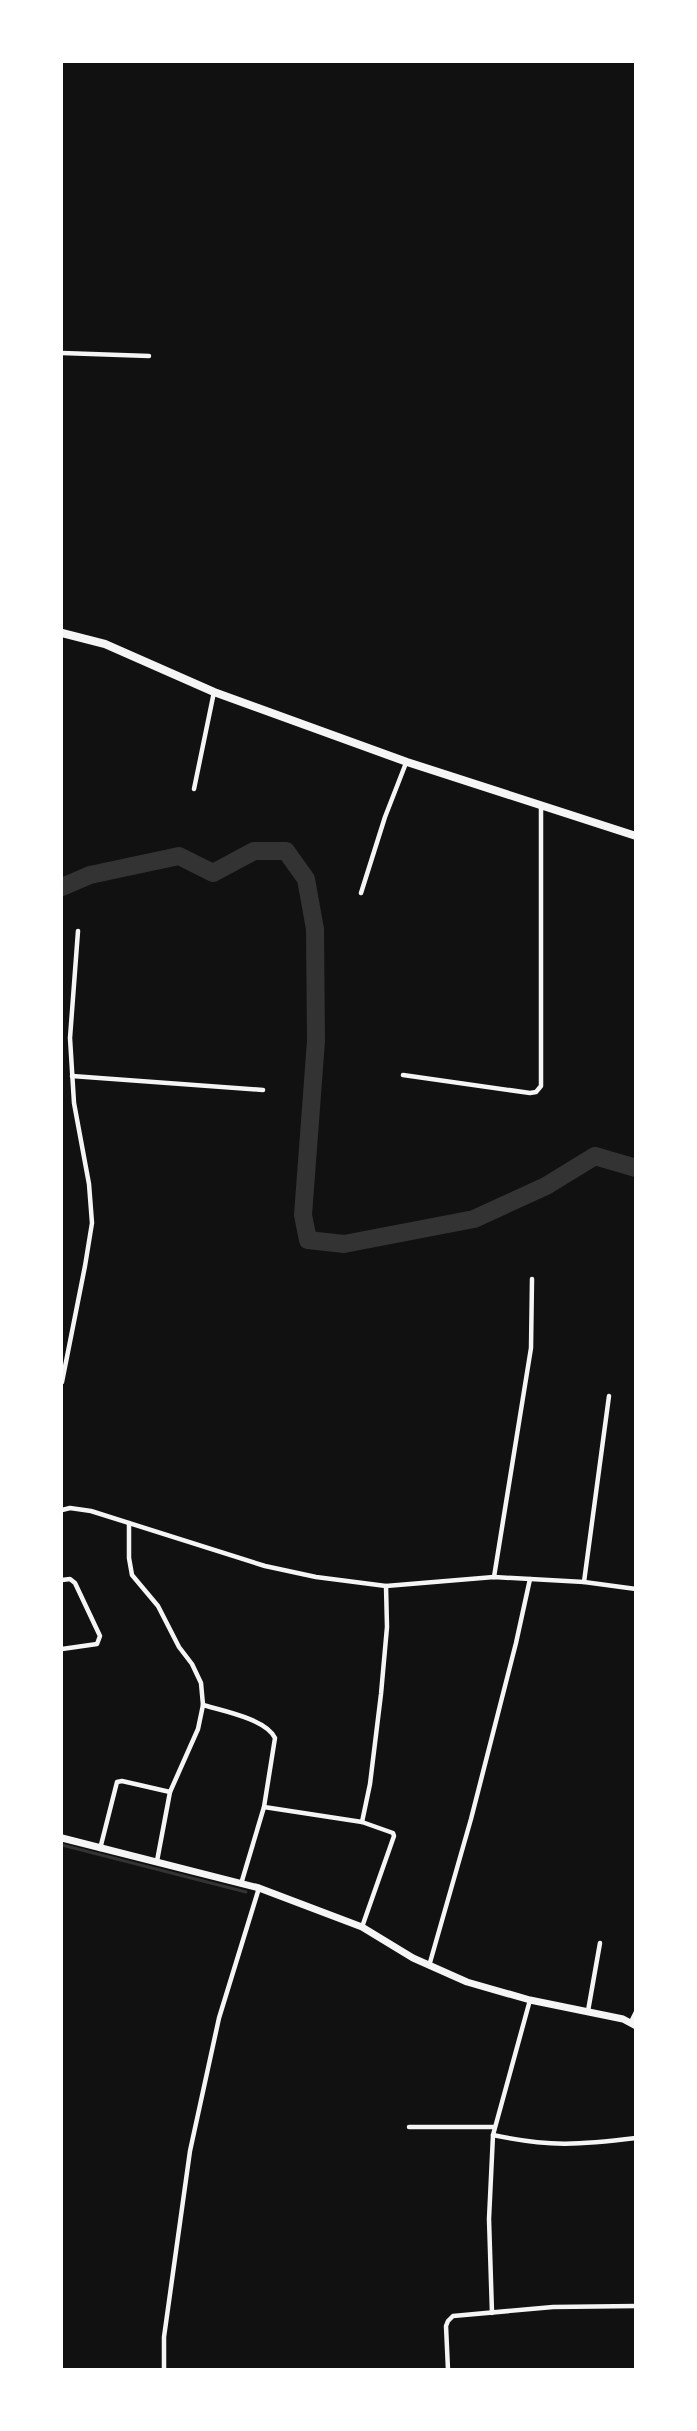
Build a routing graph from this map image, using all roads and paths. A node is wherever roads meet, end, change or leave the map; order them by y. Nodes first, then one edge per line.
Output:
1 (62, 352) edge
2 (149, 356) dead end
3 (62, 633) edge
4 (214, 692) junction
5 (406, 762) junction
6 (194, 789) dead end
7 (541, 805) junction
8 (636, 836) edge
9 (361, 893) dead end
10 (78, 931) dead end
11 (70, 1038) junction
12 (62, 1039) edge
13 (72, 1076) junction
14 (403, 1076) dead end
15 (263, 1090) dead end
16 (532, 1279) dead end
17 (63, 1359) edge
18 (62, 1382) edge
19 (609, 1396) dead end
20 (62, 1510) edge
21 (129, 1523) junction
22 (494, 1577) junction
23 (530, 1579) junction
24 (62, 1580) edge
25 (584, 1582) junction
26 (386, 1586) junction
27 (636, 1589) edge
28 (62, 1649) edge
29 (204, 1705) junction
30 (170, 1792) junction
31 (264, 1807) junction
32 (362, 1822) junction
33 (62, 1838) edge
34 (100, 1849) junction
35 (157, 1861) junction
36 (241, 1884) junction
37 (259, 1888) junction
38 (362, 1927) junction
39 (600, 1943) dead end
40 (429, 1966) junction
41 (530, 2001) junction
42 (588, 2011) junction
43 (636, 2012) edge
44 (633, 2024) edge
45 (408, 2127) dead end
46 (494, 2127) junction
47 (493, 2134) junction
48 (636, 2138) edge
49 (636, 2306) edge
50 (492, 2313) junction
51 (164, 2370) edge
52 (448, 2370) edge

1 - 2 street
3 - 4 highway
4 - 5 highway
4 - 6 street
5 - 7 highway
5 - 9 street
7 - 8 highway
7 - 14 street
10 - 11 street
11 - 12 street
11 - 13 street
13 - 15 street
13 - 17 street
16 - 22 street
17 - 18 street
19 - 25 street
20 - 21 street
21 - 26 street
21 - 29 street
22 - 23 street
22 - 26 street
23 - 25 street
23 - 40 street
24 - 28 street
25 - 27 street
26 - 32 street
29 - 30 street
29 - 31 street
30 - 34 street
30 - 35 street
31 - 32 street
31 - 36 street
32 - 38 street
33 - 34 main road
34 - 35 main road
35 - 36 main road
36 - 37 main road
37 - 38 main road
37 - 51 street
38 - 40 main road
39 - 42 street
40 - 41 main road
41 - 42 main road
41 - 46 street
42 - 44 main road
43 - 44 street
45 - 46 street
46 - 47 street
47 - 48 street
47 - 50 street
49 - 50 street
50 - 52 street

